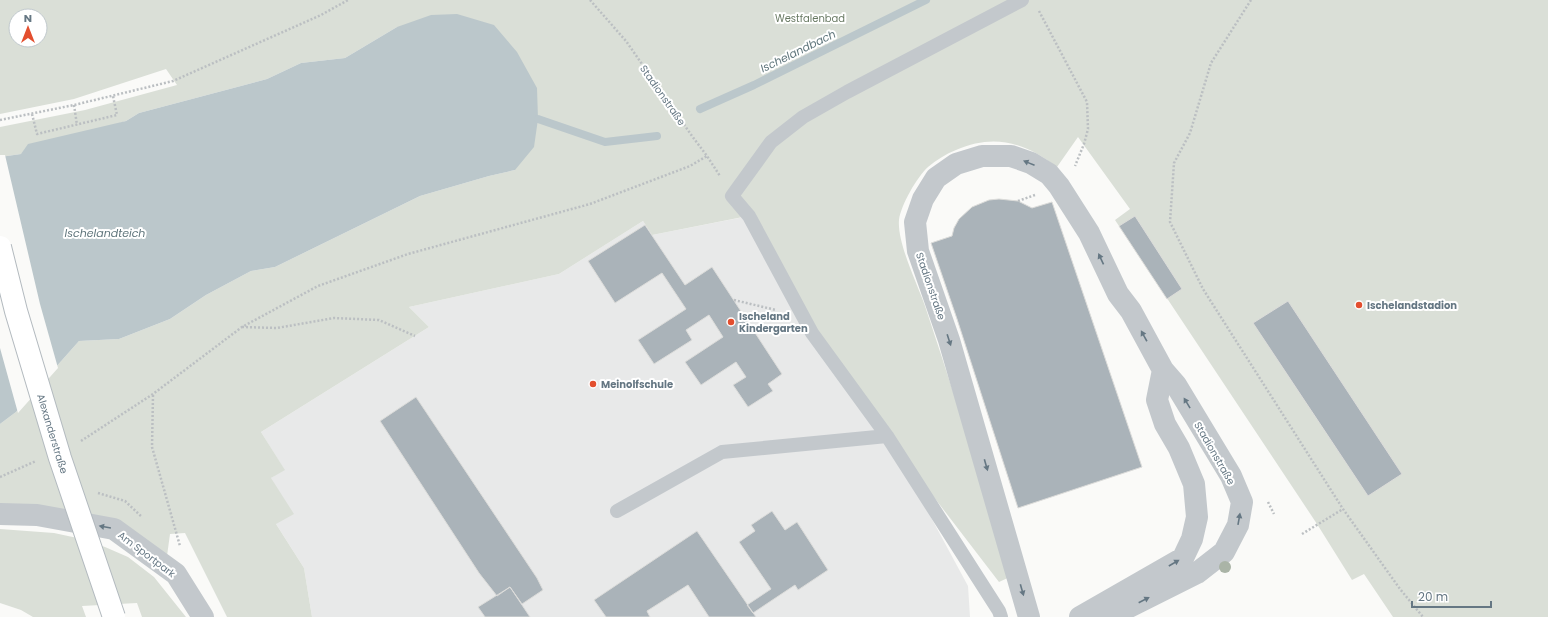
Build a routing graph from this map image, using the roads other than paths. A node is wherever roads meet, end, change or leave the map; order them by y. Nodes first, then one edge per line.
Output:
1 (1022, 0) edge
2 (0, 247) edge
3 (1163, 370) junction
4 (887, 436) junction
5 (617, 511) dead end
6 (0, 514) edge
7 (114, 617) edge
8 (203, 617) edge
9 (1001, 617) edge
10 (1029, 617) edge
11 (1080, 617) edge
12 (1109, 617) edge

1 - 4 lane
2 - 7 main road, Alexanderstraße, bridge
3 -> 10 street, Stadionstraße
11 -> 3 street
12 -> 3 street, Stadionstraße
4 - 5 lane
4 - 9 lane
8 -> 6 street, Am Sportpark

